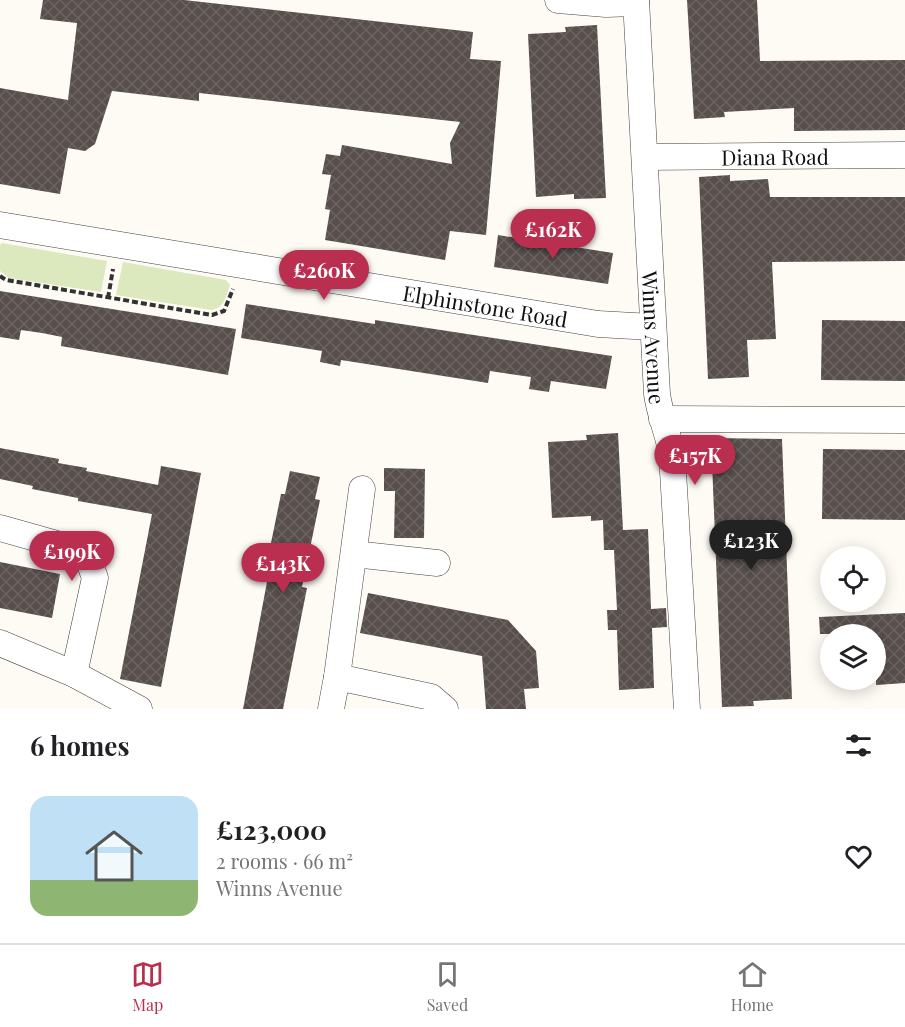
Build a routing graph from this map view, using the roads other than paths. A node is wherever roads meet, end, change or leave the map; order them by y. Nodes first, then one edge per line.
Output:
1 (558, 0) edge
2 (636, 1) edge
3 (905, 155) edge
4 (645, 157) junction
5 (0, 225) edge
6 (652, 327) junction
7 (662, 419) junction
8 (905, 420) edge
9 (362, 489) dead end
10 (0, 528) edge
11 (354, 554) junction
12 (437, 563) dead end
13 (0, 643) edge
14 (74, 674) junction
15 (337, 677) junction
16 (139, 709) edge
17 (331, 709) edge
18 (445, 709) edge
19 (687, 709) edge

1 - 2 street
2 - 4 street, Winns Avenue
3 - 4 street, Diana Road
4 - 6 street, Winns Avenue
5 - 6 street, Elphinstone Road
6 - 7 street, Winns Avenue
7 - 8 street
7 - 19 street, Winns Avenue
9 - 11 street
10 - 14 street
11 - 12 street
11 - 15 street
13 - 14 street
14 - 16 street
15 - 17 street
15 - 18 street

